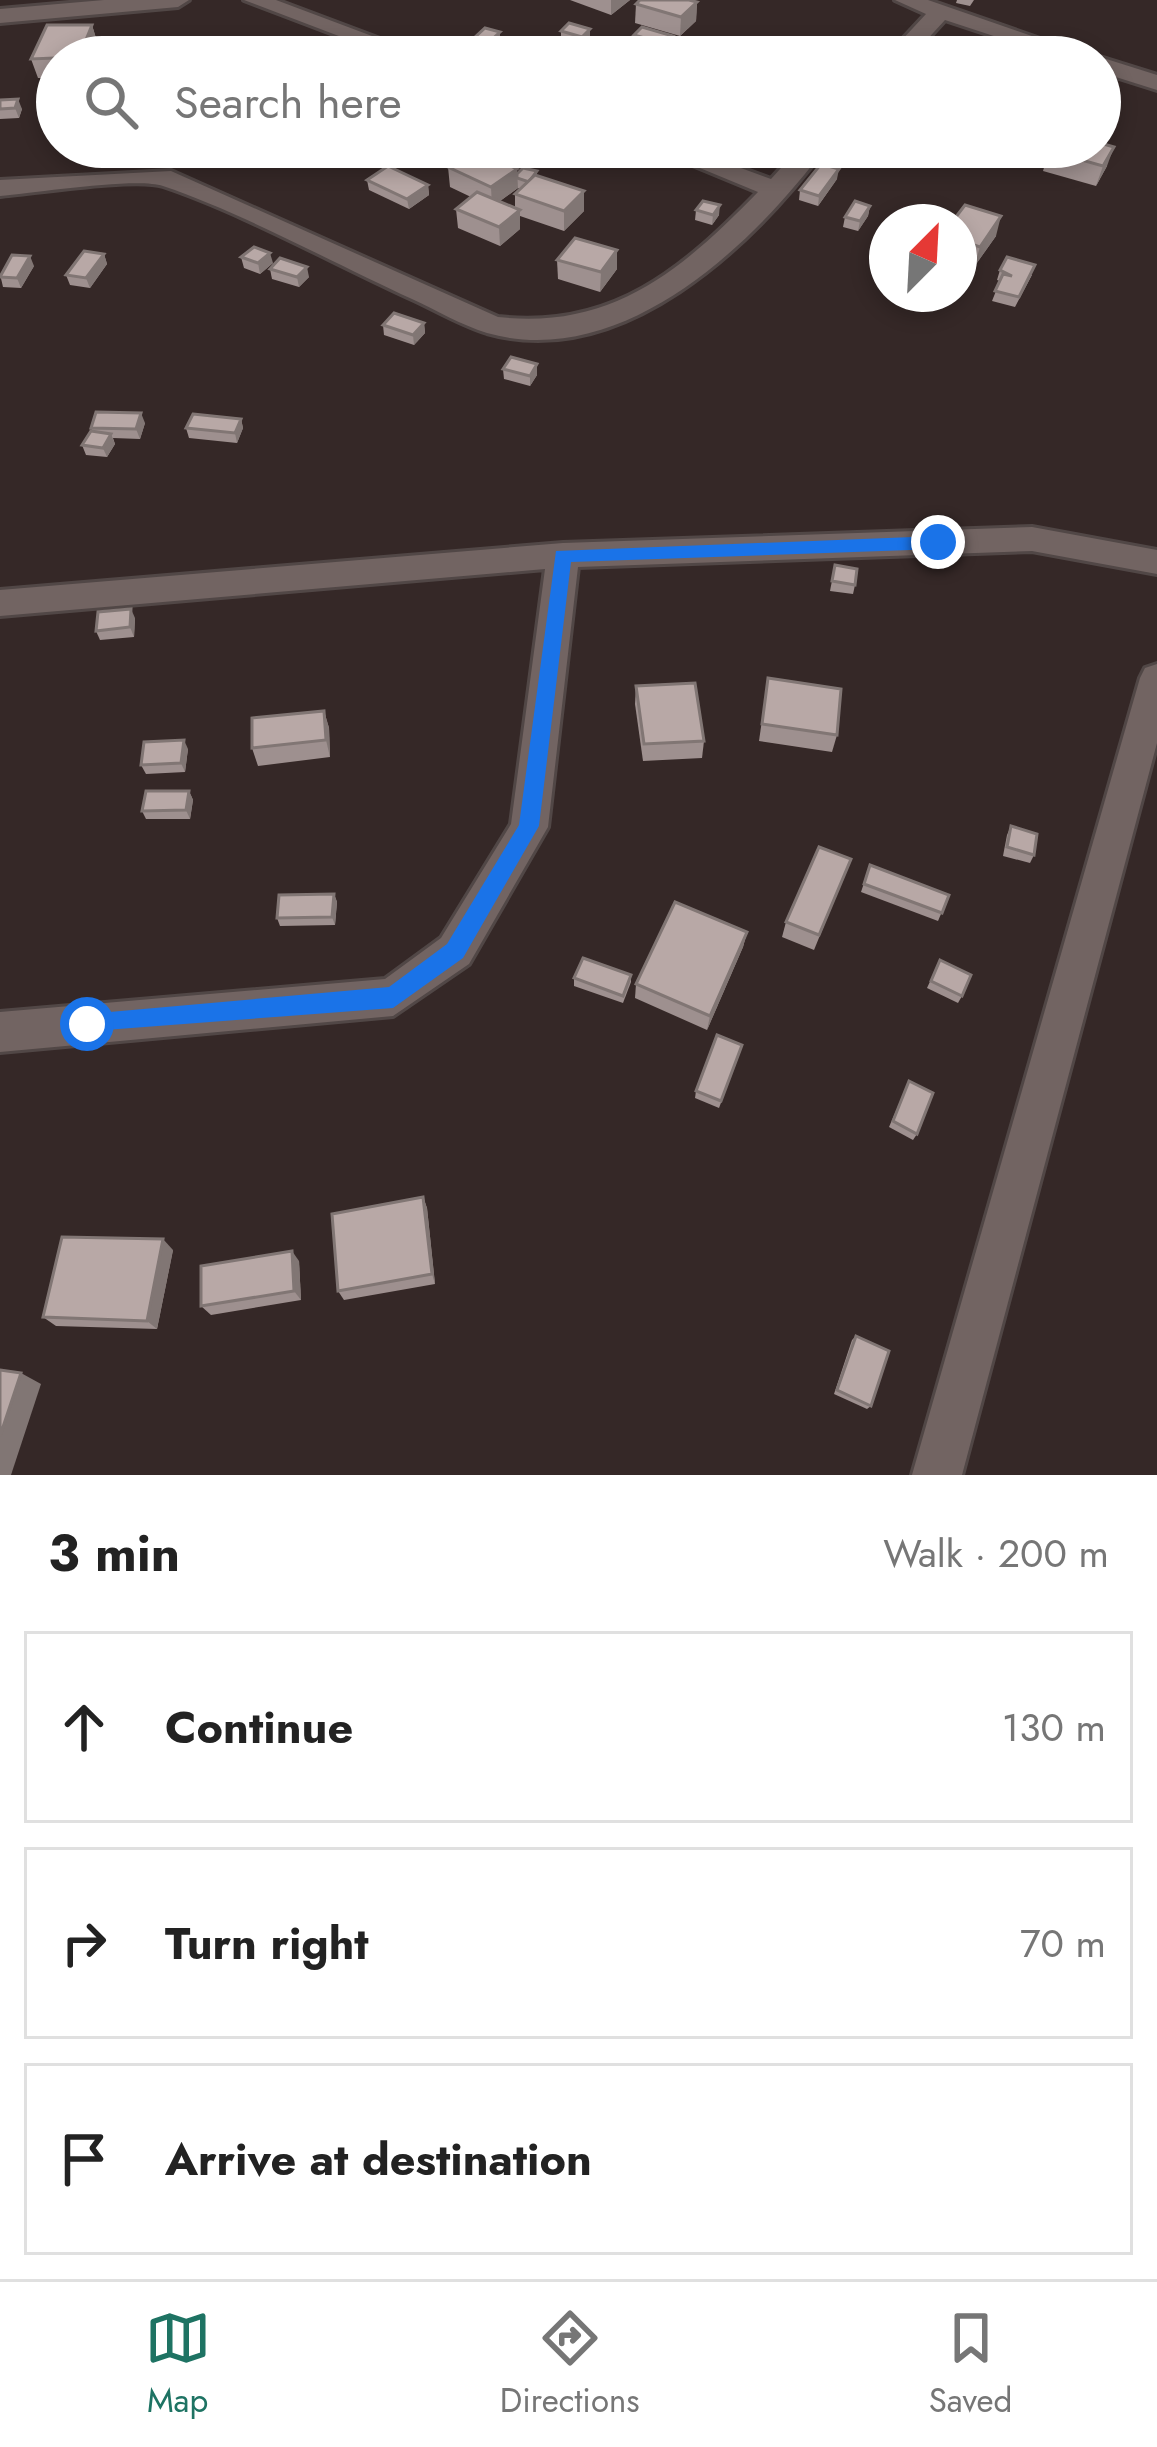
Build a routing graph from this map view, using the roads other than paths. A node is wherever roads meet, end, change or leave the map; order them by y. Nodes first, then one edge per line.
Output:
1 (178, 0) edge
2 (255, 0) edge
3 (906, 0) edge
4 (941, 11) junction
5 (0, 16) edge
6 (357, 36) edge
7 (918, 36) edge
8 (1017, 36) edge
9 (1121, 71) edge
10 (1157, 83) edge
11 (718, 168) edge
12 (794, 168) edge
13 (0, 188) edge
14 (775, 189) junction
15 (562, 556) junction
16 (1157, 562) edge
17 (0, 603) edge
18 (1157, 678) edge
19 (0, 1032) edge
20 (937, 1475) edge

1 - 5 street
2 - 6 street
3 - 4 street
4 - 7 street
4 - 8 street
9 - 10 street
11 - 14 street
12 - 14 street
13 - 14 street
15 - 16 street
15 - 17 street
15 - 19 street
18 - 20 street

